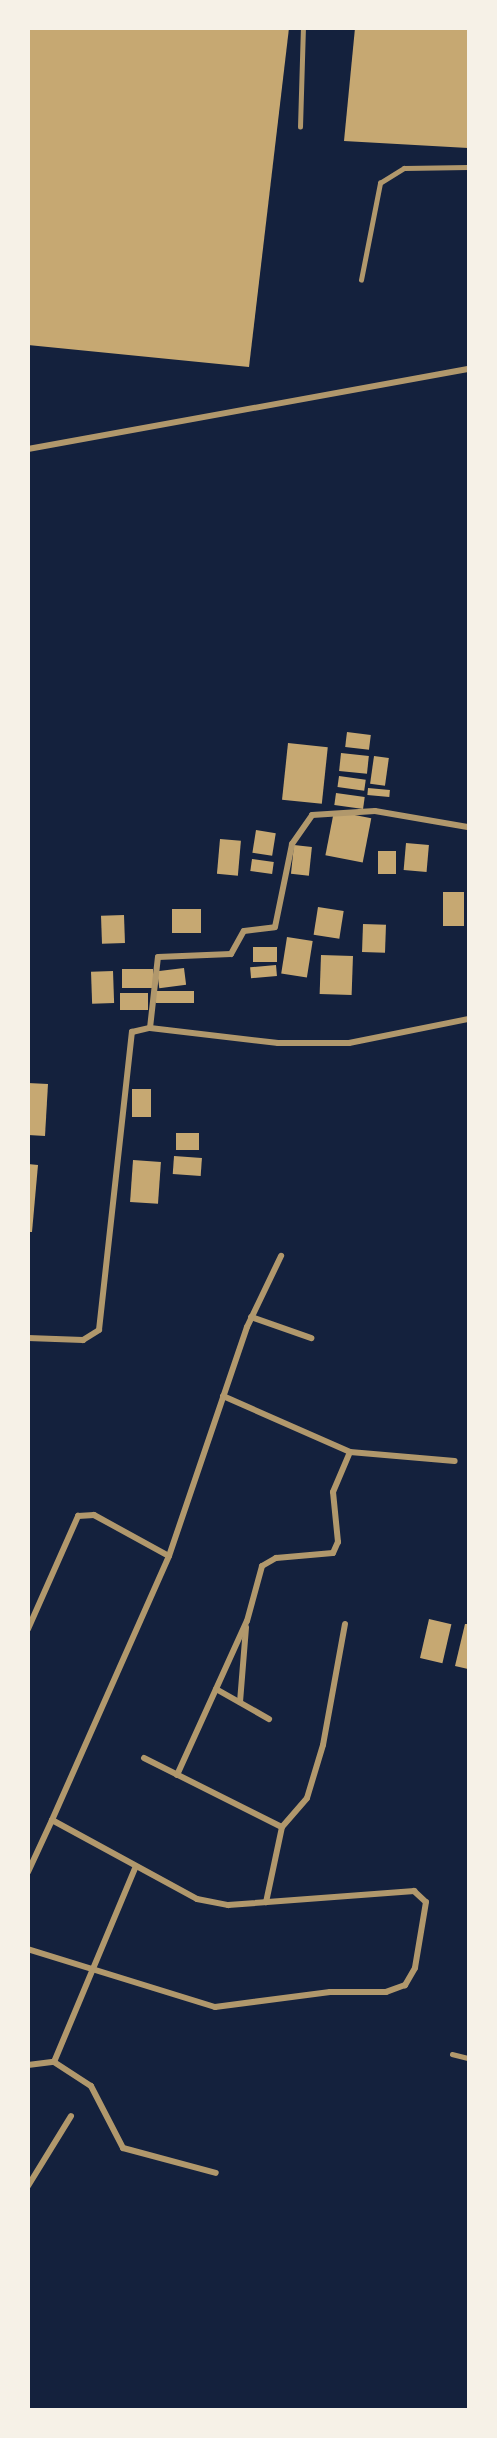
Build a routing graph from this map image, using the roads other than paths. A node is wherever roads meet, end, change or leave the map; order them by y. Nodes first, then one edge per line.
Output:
1 (303, 28) edge
2 (300, 127) dead end
3 (468, 167) edge
4 (362, 280) dead end
5 (468, 369) edge
6 (28, 450) edge
7 (468, 827) edge
8 (468, 1019) edge
9 (150, 1028) junction
10 (281, 1256) dead end
11 (251, 1317) junction
12 (28, 1338) edge
13 (311, 1338) dead end
14 (223, 1396) junction
15 (351, 1452) junction
16 (455, 1461) dead end
17 (169, 1556) junction
18 (247, 1621) junction
19 (345, 1624) dead end
20 (28, 1629) edge
21 (216, 1689) junction
22 (240, 1702) junction
23 (269, 1719) dead end
24 (144, 1758) dead end
25 (177, 1774) junction
26 (52, 1820) junction
27 (282, 1827) junction
28 (136, 1866) junction
29 (28, 1872) edge
30 (266, 1902) junction
31 (28, 1949) edge
32 (94, 1971) junction
33 (452, 2054) dead end
34 (468, 2058) edge
35 (54, 2062) junction
36 (28, 2065) edge
37 (71, 2116) dead end
38 (216, 2173) dead end
39 (28, 2186) edge

1 - 2 lane
3 - 4 lane
5 - 6 street
7 - 9 street
8 - 9 street
9 - 12 street
10 - 11 street
11 - 13 street
11 - 14 street
14 - 15 street
14 - 17 street
15 - 16 street
15 - 18 street
17 - 20 street
17 - 26 street
18 - 21 street
18 - 22 street
19 - 27 street
21 - 22 street
21 - 25 street
22 - 23 street
24 - 25 street
25 - 27 street
26 - 28 street
26 - 29 street
27 - 30 street
28 - 30 street
28 - 32 street
30 - 32 street
31 - 32 street
32 - 35 street
33 - 34 lane
35 - 36 street
35 - 38 street
37 - 39 street

